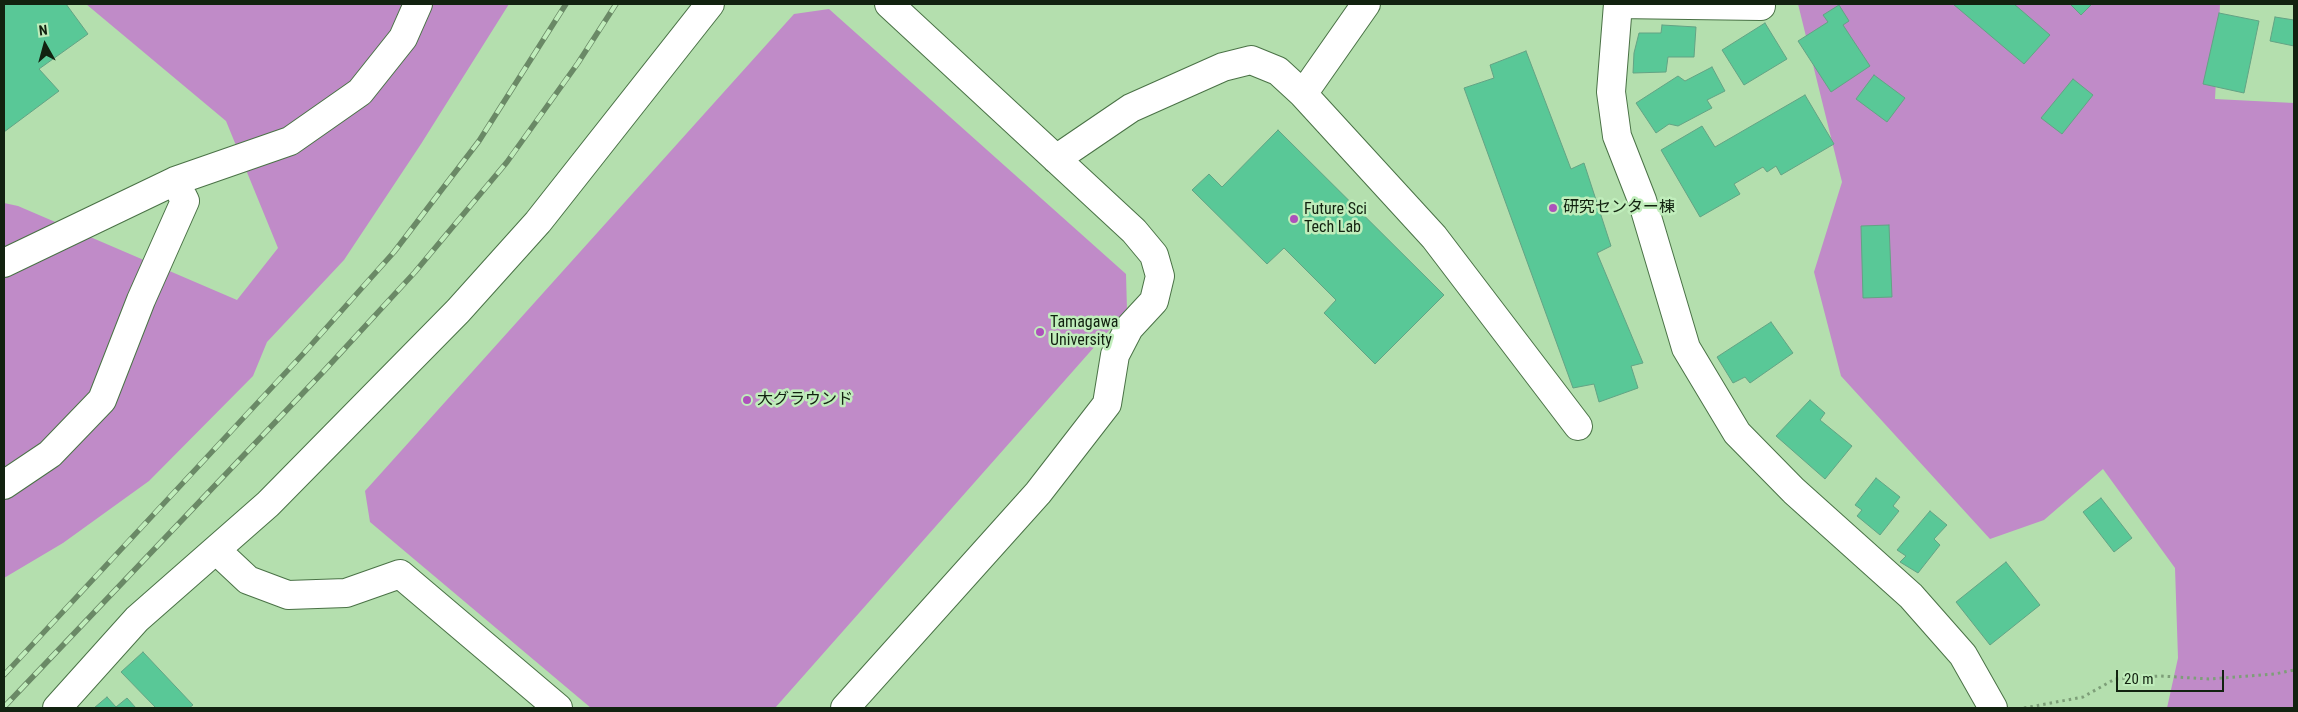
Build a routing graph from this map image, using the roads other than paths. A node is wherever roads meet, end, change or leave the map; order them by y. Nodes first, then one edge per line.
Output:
1 (418, 4) edge
2 (710, 4) edge
3 (889, 4) edge
4 (1366, 4) edge
5 (1618, 4) edge
6 (1761, 6) dead end
7 (1303, 94) junction
8 (1056, 158) junction
9 (175, 182) junction
10 (4, 263) edge
11 (1578, 426) dead end
12 (4, 485) edge
13 (216, 550) junction
14 (57, 708) edge
15 (558, 708) edge
16 (845, 708) edge
17 (1993, 708) edge

1 - 9 street
2 - 13 street
3 - 8 street
4 - 7 street
5 - 6 street
5 - 17 street
7 - 8 street
7 - 11 street
8 - 16 street
9 - 10 street
9 - 12 street
13 - 14 street
13 - 15 street

